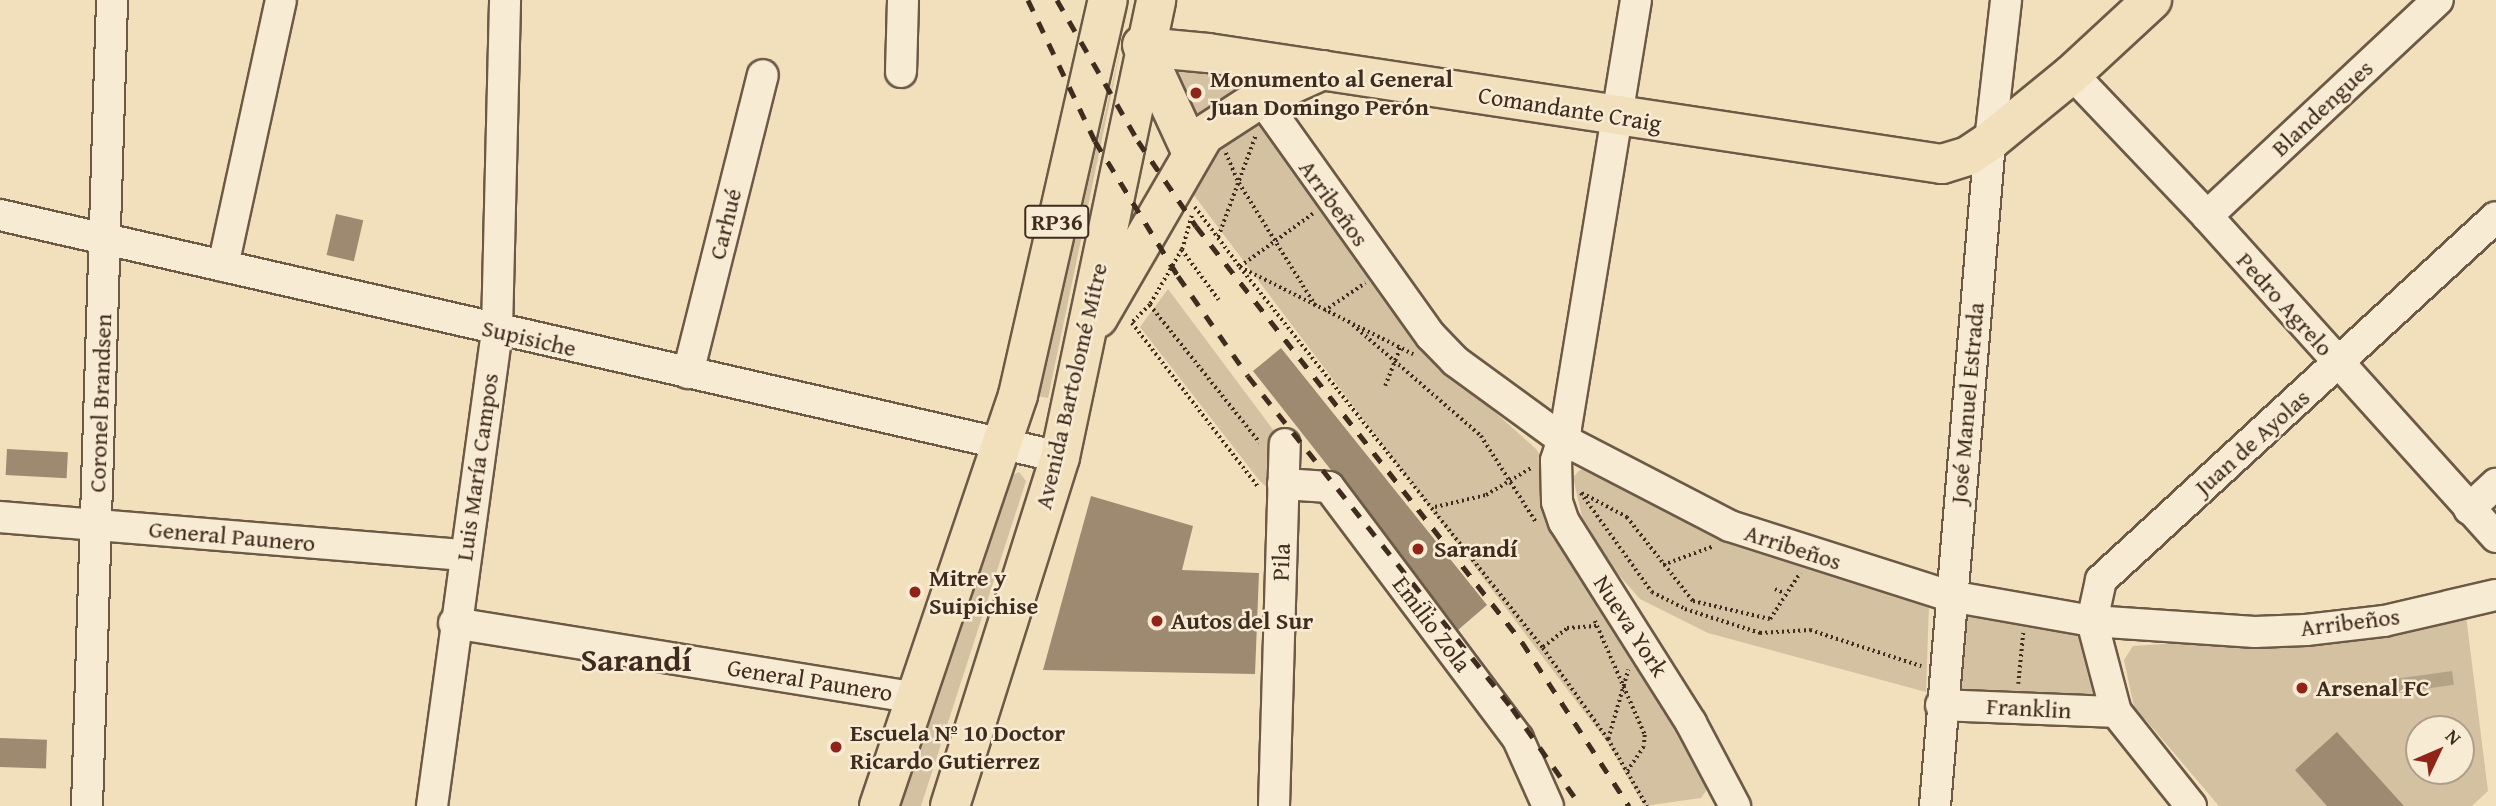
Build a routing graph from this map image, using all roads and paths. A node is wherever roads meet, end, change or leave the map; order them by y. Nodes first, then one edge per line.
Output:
1 (112, 0) edge
2 (281, 0) edge
3 (505, 0) edge
4 (903, 0) edge
5 (1109, 0) edge
6 (1156, 0) edge
7 (1636, 0) edge
8 (2006, 0) edge
9 (2152, 0) edge
10 (2438, 0) edge
11 (1144, 47) junction
12 (1323, 70) junction
13 (901, 72) dead end
14 (2072, 74) junction
15 (763, 75) dead end
16 (1267, 108) junction
17 (1618, 117) junction
18 (1990, 141) junction
19 (1232, 142) dead end
20 (1212, 155) junction
21 (1238, 183) junction
22 (1201, 195) dead end
23 (1332, 201) junction
24 (1195, 206) junction
25 (0, 215) edge
26 (2207, 216) junction
27 (2496, 217) edge
28 (1218, 237) junction
29 (105, 239) junction
30 (1275, 242) junction
31 (1182, 250) junction
32 (223, 266) junction
33 (1240, 267) junction
34 (1383, 270) junction
35 (1219, 300) dead end
36 (1150, 305) junction
37 (1317, 308) junction
38 (1324, 311) junction
39 (1353, 325) junction
40 (498, 330) junction
41 (1083, 344) junction
42 (1400, 348) junction
43 (1424, 359) dead end
44 (1395, 361) junction
45 (2338, 364) junction
46 (688, 373) junction
47 (1385, 386) dead end
48 (1003, 443) junction
49 (1277, 449) joint
50 (1559, 450) junction
51 (1060, 457) junction
52 (1511, 483) junction
53 (2496, 484) edge
54 (1581, 492) junction
55 (1283, 495) junction
56 (1435, 507) junction
57 (2469, 509) junction
58 (0, 517) edge
59 (97, 524) junction
60 (1730, 526) junction
61 (1542, 529) dead end
62 (2496, 537) edge
63 (1804, 552) junction
64 (464, 555) junction
65 (1663, 565) junction
66 (1775, 589) dead end
67 (1784, 593) junction
68 (2496, 595) edge
69 (1951, 596) junction
70 (2026, 610) junction
71 (1594, 617) dead end
72 (2092, 621) junction
73 (454, 623) junction
74 (1597, 626) junction
75 (1633, 630) junction
76 (1543, 648) junction
77 (1944, 674) junction
78 (1623, 690) junction
79 (917, 698) junction
80 (1941, 705) junction
81 (2016, 705) junction
82 (2116, 712) junction
83 (1608, 739) junction
84 (1628, 771) junction
85 (1730, 804) edge
86 (87, 806) edge
87 (432, 806) edge
88 (879, 806) edge
89 (950, 806) edge
90 (1274, 806) edge
91 (1548, 806) edge
92 (1647, 806) edge
93 (1935, 806) edge
94 (2191, 806) edge

1 - 29 street, Coronel Brandsen
2 - 32 street
3 - 40 street, Luis María Campos
4 - 13 street
5 - 11 main road
5 - 48 main road, Avenida Bartolomé Mitre / RP36
6 - 11 main road, Avenida Bartolomé Mitre / RP36
7 - 17 street, Nueva York
8 - 18 street, José Manuel Estrada
9 - 14 main road, Comandante Craig
10 - 26 street, Blandengues
11 - 12 main road, Comandante Craig
11 - 20 main road
11 - 41 main road, Avenida Bartolomé Mitre / RP36
12 - 16 main road
12 - 17 main road, Comandante Craig
14 - 18 main road, Comandante Craig
14 - 26 street, Pedro Agrelo
15 - 46 street, Carhué
16 - 20 main road
16 - 21 path
16 - 23 street, Arribeños
17 - 18 main road, Comandante Craig
17 - 50 street, Nueva York
18 - 69 street, José Manuel Estrada
19 - 20 path
20 - 21 path
20 - 41 main road
21 - 28 path
21 - 30 path
22 - 24 path
23 - 30 path
23 - 34 street, Arribeños
24 - 28 path
24 - 31 path
25 - 29 street, Supisiche
26 - 45 street, Pedro Agrelo
27 - 45 street, Juan de Ayolas
28 - 33 path
29 - 32 street, Supisiche
29 - 59 street, Coronel Brandsen
30 - 33 path
30 - 37 path
31 - 35 path
31 - 36 path
32 - 40 street, Supisiche
33 - 37 path
33 - 56 path
34 - 38 path
34 - 50 street, Arribeños
36 - 49 path
36 - 55 path
37 - 38 path
38 - 39 path
39 - 42 path
39 - 44 path
40 - 46 street, Supisiche
40 - 64 street, Luis María Campos
41 - 51 main road, Avenida Bartolomé Mitre / RP36
42 - 43 path
42 - 44 path
44 - 47 path
44 - 52 path
45 - 57 street, Pedro Agrelo
45 - 72 street, Juan de Ayolas
46 - 48 street, Supisiche
48 - 51 street, Supisiche
48 - 79 main road, Avenida Bartolomé Mitre / RP36
49 - 55 street, Pila
50 - 52 path
50 - 54 path
50 - 60 street, Arribeños
50 - 75 street, Nueva York
51 - 89 main road, Avenida Bartolomé Mitre / RP36
52 - 56 path
52 - 61 path
53 - 57 street
54 - 65 path
54 - 77 path
55 - 90 street, Pila
55 - 91 street, Emilio Zola
56 - 76 path
57 - 62 street, Pedro Agrelo
58 - 59 street, General Paunero
59 - 64 street, General Paunero
59 - 86 street, Coronel Brandsen
60 - 63 street, Arribeños
60 - 65 path
63 - 67 path
63 - 69 street, Arribeños
64 - 73 street, Luis María Campos
65 - 67 path
66 - 67 path
68 - 72 street, Arribeños
69 - 70 street, Arribeños
69 - 77 street, José Manuel Estrada
70 - 72 street, Arribeños
70 - 81 path
71 - 74 path
72 - 82 street
73 - 79 street, General Paunero
73 - 87 street, Luis María Campos
74 - 75 path
74 - 76 path
74 - 78 path
75 - 78 path
75 - 85 street, Nueva York
76 - 83 path
77 - 80 street, José Manuel Estrada
78 - 83 path
78 - 84 path
79 - 88 main road, Avenida Bartolomé Mitre / RP36
80 - 81 street, Franklin
80 - 93 street, José Manuel Estrada
81 - 82 street, Franklin
82 - 94 street
83 - 84 path
84 - 92 path

